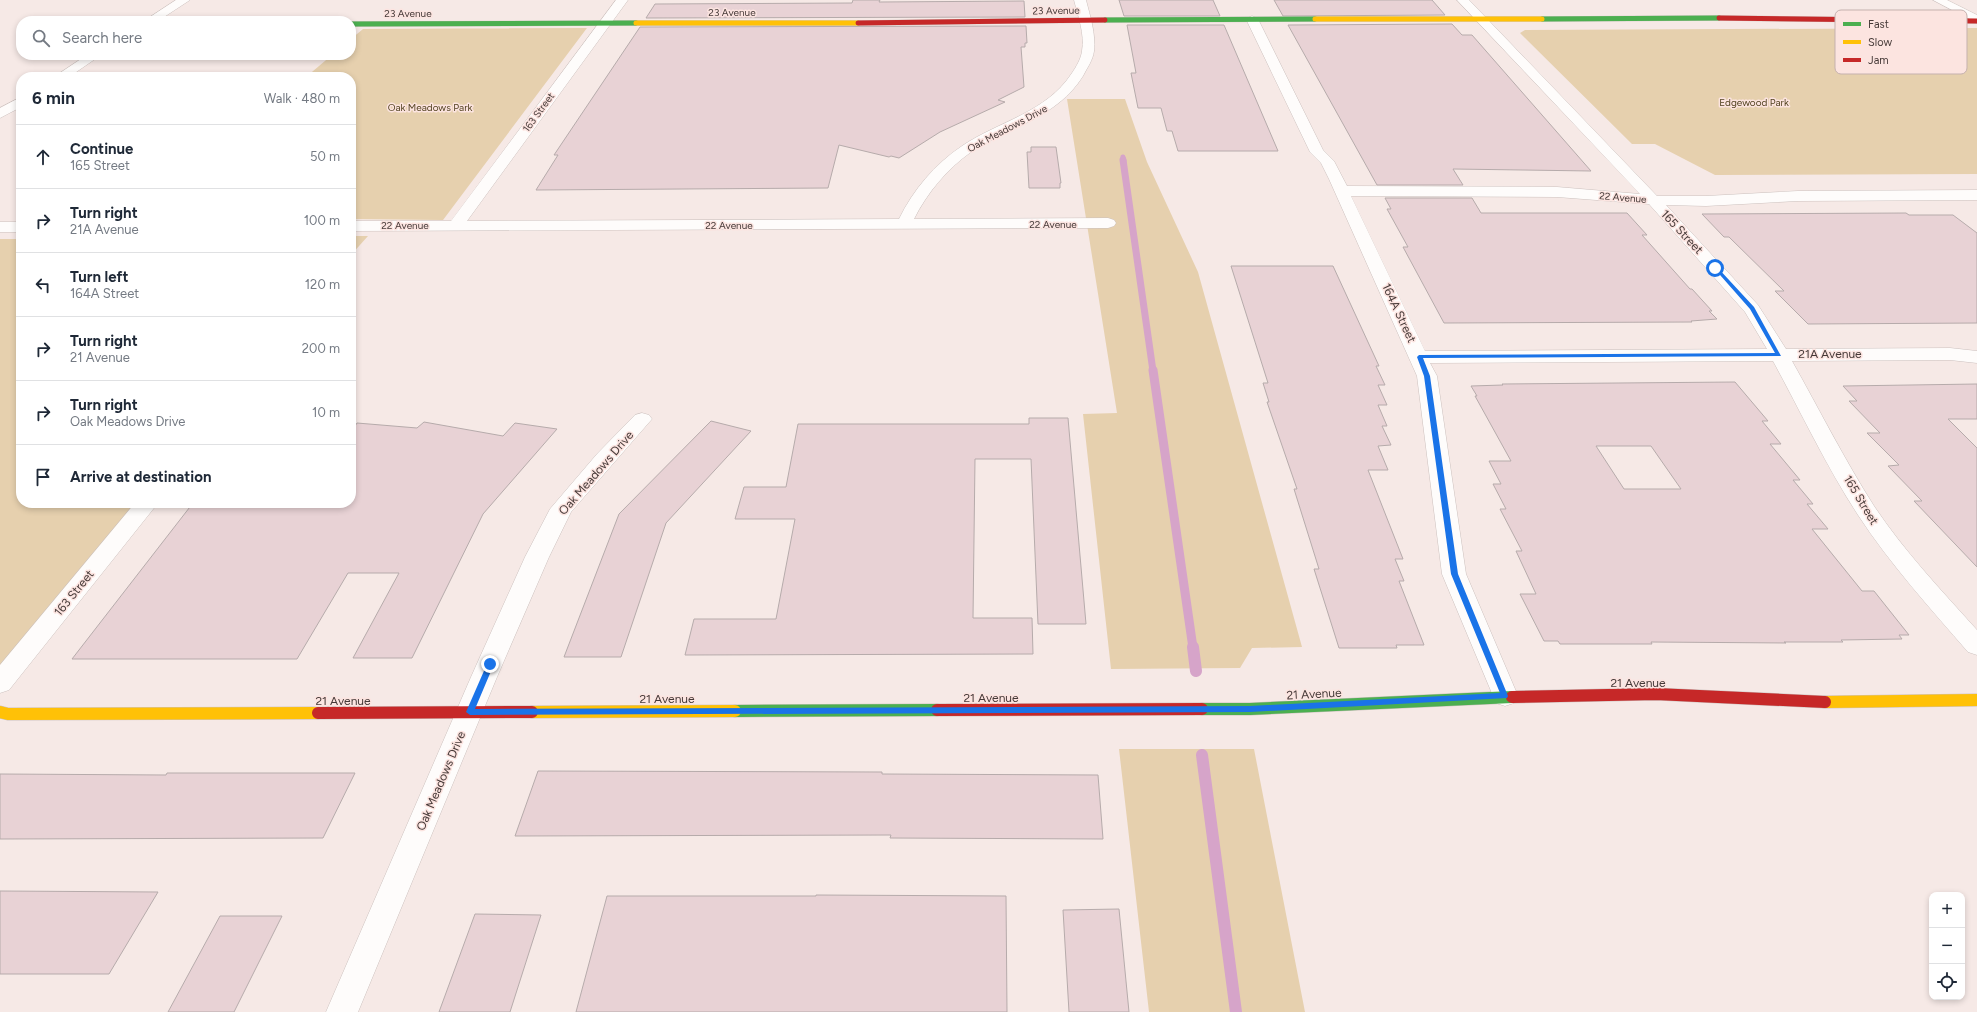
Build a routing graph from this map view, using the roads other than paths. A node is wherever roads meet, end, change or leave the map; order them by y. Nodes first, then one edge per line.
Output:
1 (184, 0) edge
2 (622, 0) edge
3 (1080, 0) edge
4 (1463, 0) edge
5 (1940, 0) edge
6 (1958, 10) edge
7 (1967, 15) edge
8 (158, 16) edge
9 (1835, 18) edge
10 (1252, 19) junction
11 (1482, 19) junction
12 (1085, 20) junction
13 (1967, 20) edge
14 (1977, 20) edge
15 (603, 23) junction
16 (356, 24) edge
17 (87, 60) edge
18 (68, 72) edge
19 (16, 104) edge
20 (0, 114) edge
21 (1341, 191) junction
22 (1977, 195) edge
23 (1651, 200) junction
24 (1108, 223) dead end
25 (904, 224) junction
26 (456, 225) junction
27 (356, 226) edge
28 (0, 227) edge
29 (16, 227) edge
30 (1779, 355) junction
31 (1419, 357) junction
32 (1977, 357) edge
33 (642, 419) dead end
34 (143, 508) edge
35 (1977, 646) edge
36 (0, 683) edge
37 (1505, 696) junction
38 (1977, 700) edge
39 (470, 712) junction
40 (2, 713) edge
41 (342, 1012) edge

1 - 8 street
2 - 15 street, 163 Street
3 - 12 street, Oak Meadows Drive
4 - 11 street, 165 Street
5 - 6 street
7 - 14 street
9 - 11 street, 23 Avenue
10 - 11 street, 23 Avenue
10 - 12 street, 23 Avenue
10 - 21 street, 164A Street
11 - 23 street, 165 Street
12 - 15 street, 23 Avenue
12 - 25 street, Oak Meadows Drive
13 - 14 street, 23 Avenue
15 - 16 street, 23 Avenue
15 - 26 street, 163 Street
17 - 18 street
19 - 20 street
21 - 23 street, 22 Avenue
21 - 31 street, 164A Street
22 - 23 street, 22 Avenue
23 - 30 street, 165 Street
24 - 25 street, 22 Avenue
25 - 26 street, 22 Avenue
26 - 27 street, 22 Avenue
28 - 29 street
30 - 31 street, 21A Avenue
30 - 32 street, 21A Avenue
30 - 35 street, 165 Street
31 - 37 street, 164A Street
33 - 39 street, Oak Meadows Drive
34 - 36 street, 163 Street
37 - 38 street, 21 Avenue
37 - 39 street, 21 Avenue
39 - 40 street, 21 Avenue
39 - 41 street, Oak Meadows Drive

